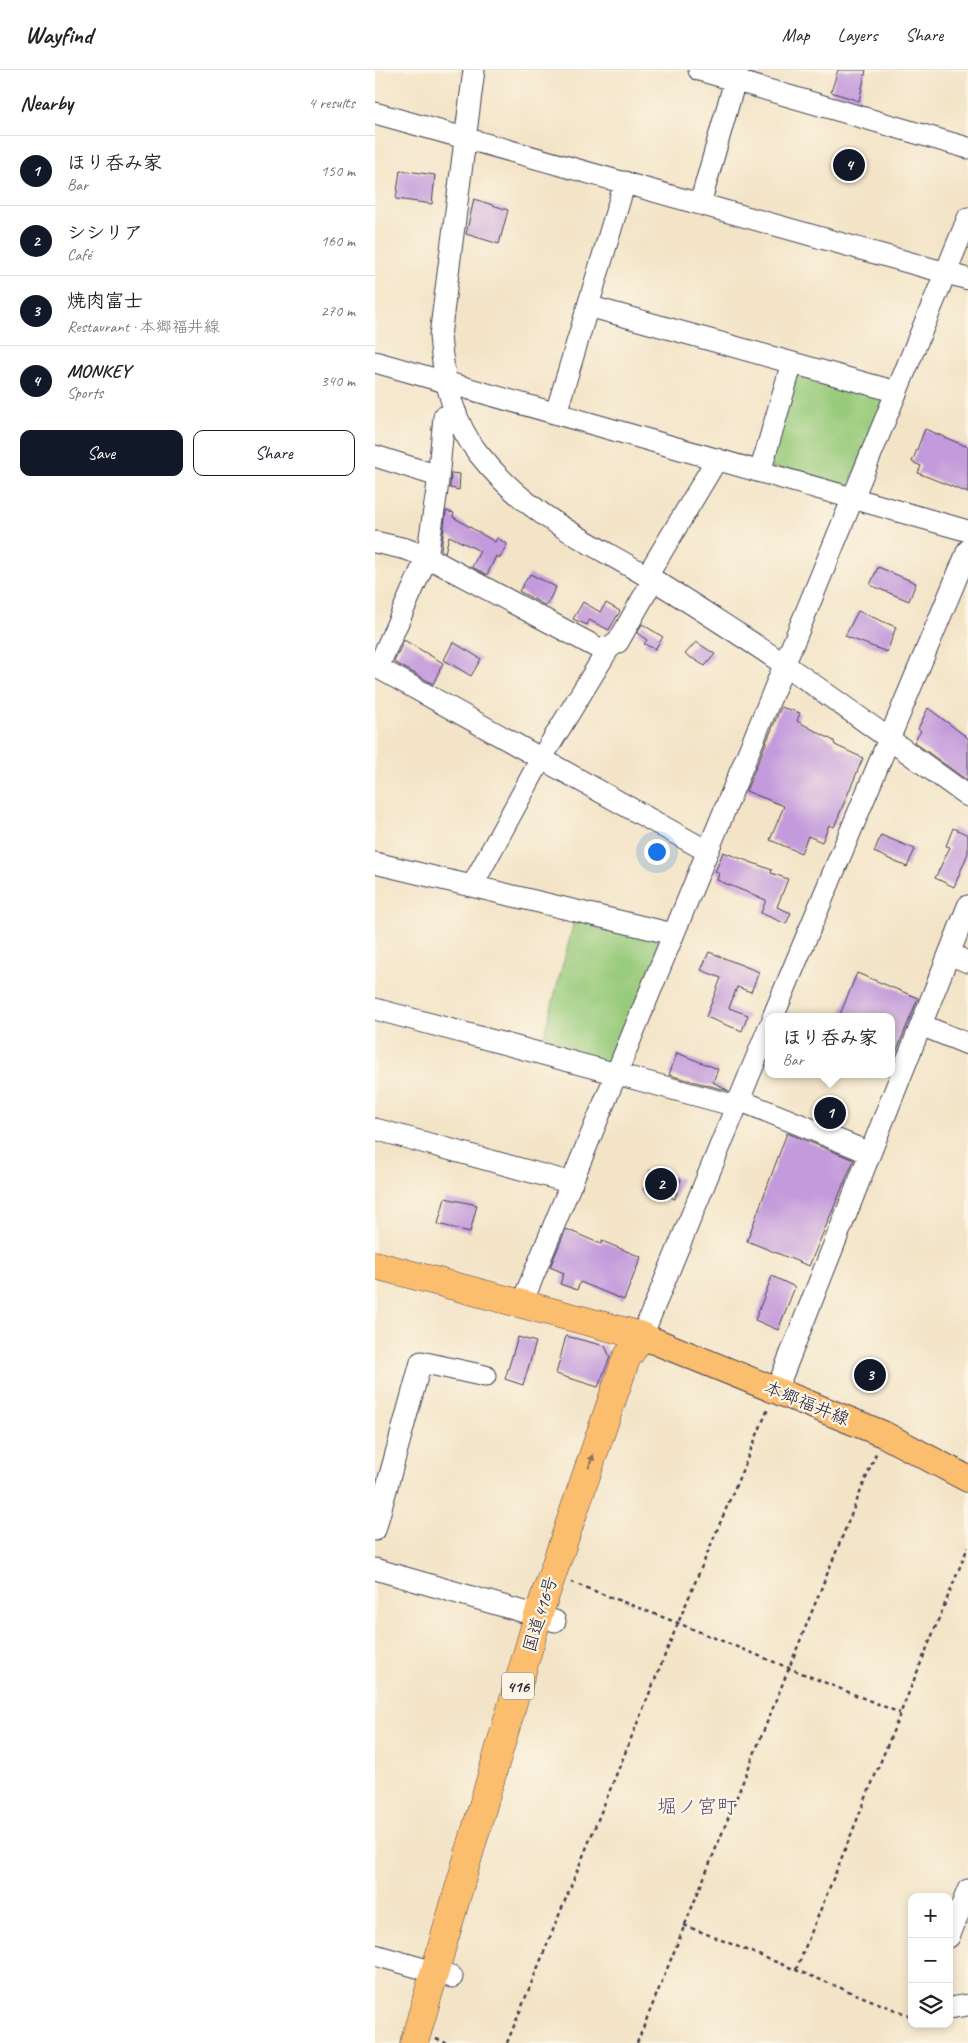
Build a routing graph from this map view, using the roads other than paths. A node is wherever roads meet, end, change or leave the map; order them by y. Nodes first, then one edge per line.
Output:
1 (474, 70) edge
2 (699, 70) edge
3 (736, 75) edge
4 (375, 113) edge
5 (465, 138) junction
6 (968, 148) edge
7 (625, 182) junction
8 (700, 204) junction
9 (968, 218) edge
10 (945, 272) junction
11 (968, 279) edge
12 (588, 306) junction
13 (375, 362) edge
14 (792, 363) junction
15 (446, 381) junction
16 (897, 392) junction
17 (456, 413) junction
18 (555, 413) junction
19 (375, 456) edge
20 (717, 459) junction
21 (760, 472) junction
22 (438, 476) junction
23 (853, 498) junction
24 (968, 531) edge
25 (375, 542) edge
26 (968, 550) edge
27 (427, 557) junction
28 (650, 578) junction
29 (609, 648) junction
30 (784, 663) junction
31 (376, 666) edge
32 (889, 740) junction
33 (541, 758) junction
34 (968, 796) edge
35 (707, 851) junction
36 (375, 864) edge
37 (472, 886) junction
38 (968, 906) edge
39 (673, 934) junction
40 (959, 958) edge
41 (375, 1009) edge
42 (775, 1013) edge
43 (921, 1025) junction
44 (765, 1036) edge
45 (968, 1044) edge
46 (616, 1074) junction
47 (737, 1103) junction
48 (375, 1129) edge
49 (870, 1153) junction
50 (571, 1183) junction
51 (375, 1264) edge
52 (522, 1302) junction
53 (642, 1336) junction
54 (485, 1376) dead end
55 (776, 1391) junction
56 (968, 1480) edge
57 (375, 1530) edge
58 (375, 1569) edge
59 (547, 1618) junction
60 (968, 1890) edge
61 (953, 1927) edge
62 (375, 1955) edge
63 (444, 1975) junction
64 (968, 2005) edge
65 (953, 2007) edge
66 (432, 2042) edge

1 - 5 street
2 - 3 street
3 - 6 street
3 - 8 street
4 - 5 street
5 - 7 street
5 - 15 street
7 - 8 street
7 - 12 street
8 - 10 street
9 - 10 street
10 - 11 street
10 - 16 street
12 - 14 street
12 - 18 street
13 - 15 street
14 - 16 street
14 - 21 street
15 - 17 street
15 - 18 street
16 - 23 street
17 - 22 street
17 - 28 street
18 - 20 street
19 - 22 street
20 - 21 street
20 - 28 street
21 - 23 street
22 - 27 street
23 - 24 street
23 - 30 street
25 - 27 street
26 - 32 street
27 - 29 street
27 - 31 street
28 - 29 street
28 - 30 street
29 - 33 street
30 - 32 street
30 - 35 street
31 - 33 street
32 - 34 street
32 - 42 street
33 - 35 street
33 - 37 street
35 - 39 street
36 - 37 street
37 - 39 street
38 - 40 street
39 - 46 street
40 - 43 street
41 - 46 street
43 - 45 street
43 - 49 street
44 - 47 street
46 - 47 street
46 - 50 street
47 - 49 street
47 - 53 street
48 - 50 street
49 - 55 street
50 - 52 street
51 - 52 highway
52 - 53 highway
53 - 55 main road, 本郷福井線
59 -> 53 highway, 国道416号 / 416
53 - 59 highway, 国道416号 / 416
54 - 57 street
55 - 56 main road, 本郷福井線
58 - 59 street
59 - 63 highway, 国道416号 / 416
60 - 61 street
62 - 63 street
63 - 66 highway, 国道416号 / 416
64 - 65 street

